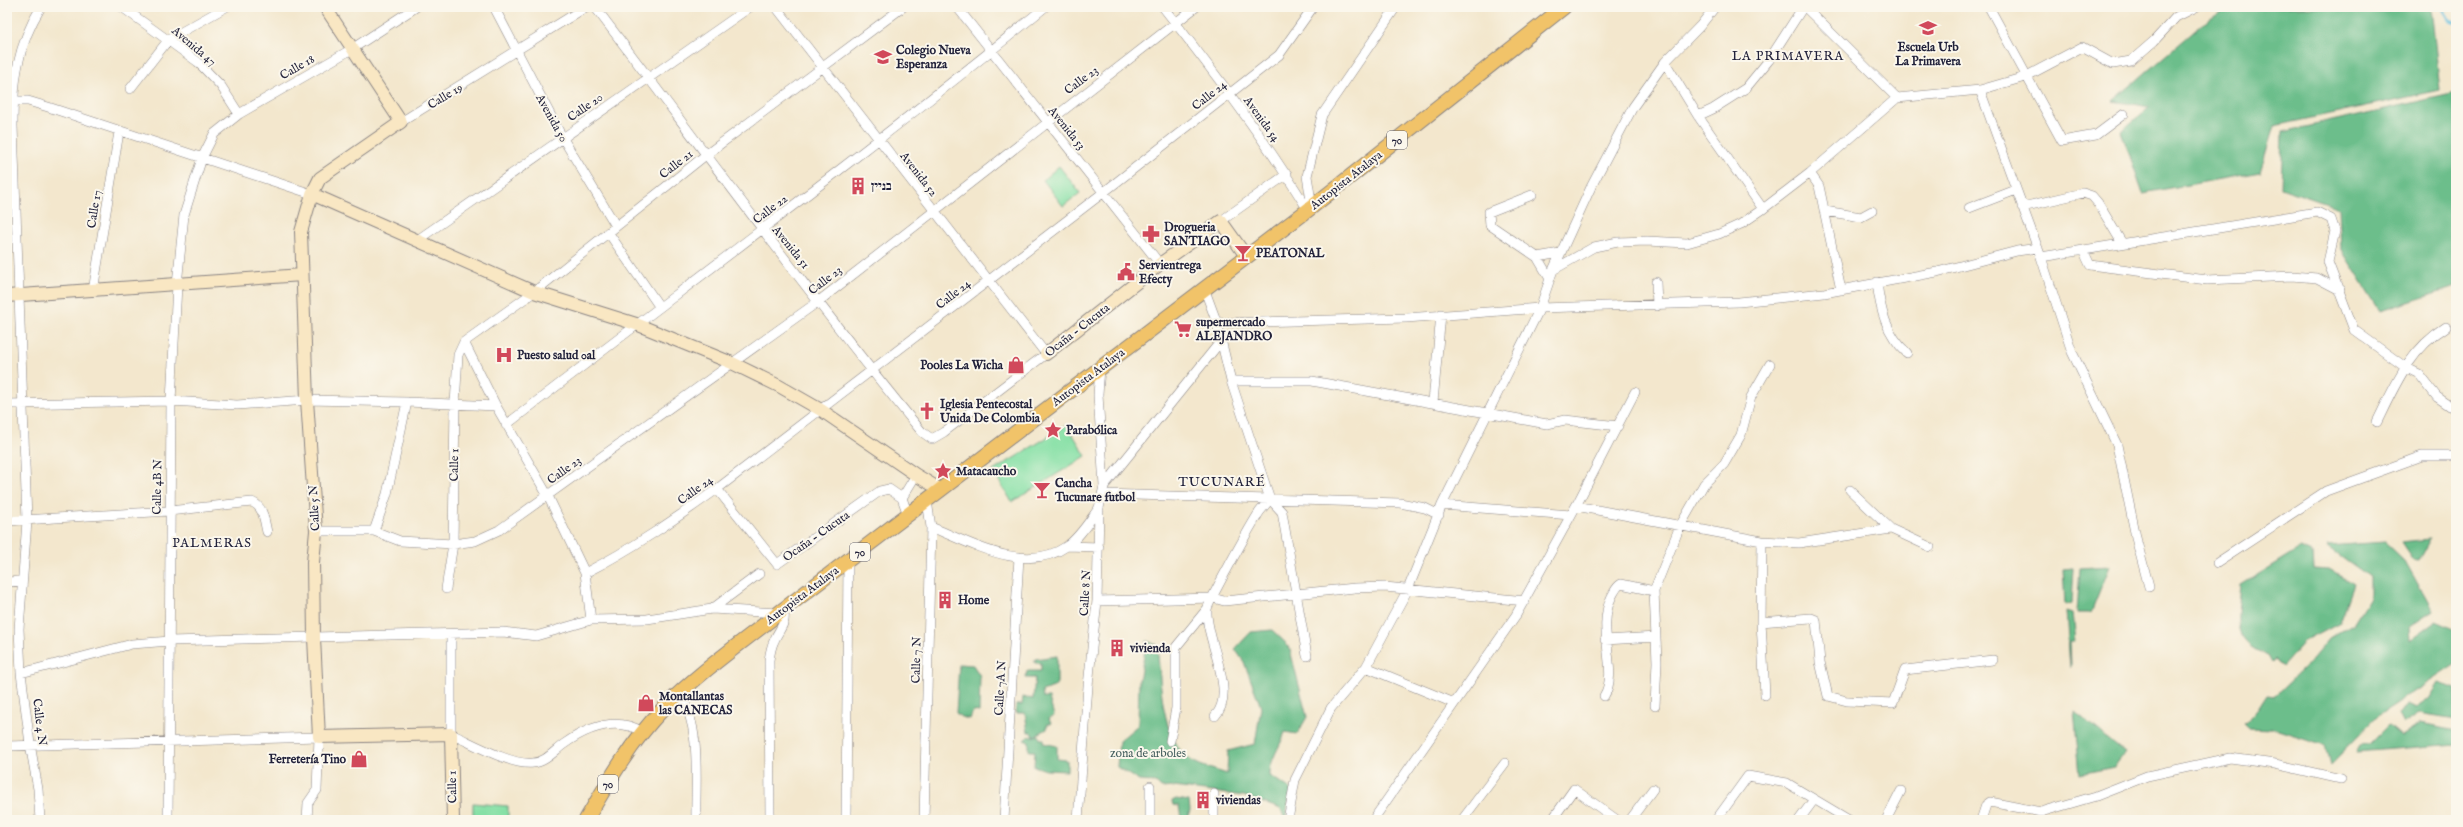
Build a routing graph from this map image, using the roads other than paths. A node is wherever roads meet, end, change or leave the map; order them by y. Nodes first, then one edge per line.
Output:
1 (41, 7) edge
2 (122, 7) edge
3 (226, 7) edge
4 (325, 7) edge
5 (416, 7) edge
6 (494, 7) edge
7 (586, 7) edge
8 (595, 7) edge
9 (750, 7) edge
10 (776, 7) edge
11 (903, 7) edge
12 (957, 7) edge
13 (1045, 7) edge
14 (1163, 7) edge
15 (1196, 7) edge
16 (1313, 7) edge
17 (1396, 7) edge
18 (1564, 7) edge
19 (1715, 7) edge
20 (1804, 7) edge
21 (1989, 7) edge
22 (2196, 7) edge
23 (1175, 23) junction
24 (169, 39) junction
25 (352, 49) junction
26 (517, 52) junction
27 (990, 52) junction
28 (1665, 62) junction
29 (822, 69) junction
30 (648, 77) junction
31 (2025, 77) junction
32 (130, 89) dead end
33 (1980, 90) junction
34 (1230, 94) junction
35 (1897, 98) junction
36 (10, 100) edge
37 (239, 114) junction
38 (2124, 114) dead end
39 (1698, 116) junction
40 (401, 122) junction
41 (1046, 122) junction
42 (119, 132) junction
43 (562, 137) junction
44 (878, 140) junction
45 (707, 154) junction
46 (202, 158) junction
47 (1810, 173) junction
48 (1287, 174) junction
49 (2016, 190) junction
50 (1104, 192) junction
51 (312, 194) junction
52 (1532, 195) dead end
53 (2022, 207) junction
54 (1310, 208) junction
55 (1969, 208) dead end
56 (1763, 209) junction
57 (1872, 210) dead end
58 (1825, 211) junction
59 (933, 212) junction
60 (1221, 221) junction
61 (616, 226) junction
62 (762, 230) junction
63 (608, 232) junction
64 (416, 241) junction
65 (2122, 243) junction
66 (2084, 252) junction
67 (1560, 253) junction
68 (2040, 253) junction
69 (1246, 256) junction
70 (1537, 257) junction
71 (1160, 264) junction
72 (1553, 270) junction
73 (302, 275) junction
74 (1550, 279) junction
75 (988, 282) junction
76 (1656, 282) dead end
77 (1877, 282) junction
78 (176, 285) junction
79 (1204, 288) junction
80 (1841, 290) junction
81 (2340, 290) junction
82 (93, 291) junction
83 (534, 292) junction
84 (7, 296) edge
85 (20, 296) junction
86 (819, 301) junction
87 (659, 306) junction
88 (1657, 306) junction
89 (1540, 308) junction
90 (1441, 314) junction
91 (1217, 323) junction
92 (636, 324) junction
93 (2446, 327) dead end
94 (1221, 341) junction
95 (464, 342) junction
96 (1906, 353) dead end
97 (1046, 354) junction
98 (732, 363) junction
99 (1770, 364) dead end
100 (2405, 367) junction
101 (1100, 368) junction
102 (872, 371) junction
103 (1231, 381) junction
104 (1635, 392) dead end
105 (307, 400) junction
106 (171, 401) junction
107 (407, 402) junction
108 (1433, 402) junction
109 (23, 403) junction
110 (7, 404) edge
111 (455, 404) junction
112 (496, 406) junction
113 (821, 410) junction
114 (2456, 410) edge
115 (1488, 414) junction
116 (2377, 422) dead end
117 (506, 425) junction
118 (1618, 426) junction
119 (932, 439) joint
120 (2456, 456) edge
121 (916, 475) junction
122 (717, 489) junction
123 (941, 490) junction
124 (1103, 490) junction
125 (1850, 490) dead end
126 (548, 496) junction
127 (902, 498) junction
128 (1270, 499) junction
129 (927, 501) junction
130 (1442, 505) junction
131 (1576, 506) junction
132 (1099, 508) junction
133 (169, 511) junction
134 (908, 515) junction
135 (1439, 515) junction
136 (1571, 515) junction
137 (7, 521) edge
138 (26, 521) junction
139 (1680, 526) junction
140 (931, 528) junction
141 (1891, 529) junction
142 (374, 531) junction
143 (267, 532) dead end
144 (316, 532) junction
145 (1762, 541) junction
146 (453, 544) junction
147 (1067, 546) junction
148 (1099, 547) junction
149 (1930, 547) dead end
150 (1019, 557) junction
151 (848, 561) junction
152 (2217, 563) dead end
153 (585, 573) junction
154 (759, 574) dead end
155 (22, 581) junction
156 (7, 582) edge
157 (2149, 587) dead end
158 (446, 589) dead end
159 (1408, 589) junction
160 (1654, 591) junction
161 (1295, 594) junction
162 (1213, 598) junction
163 (1097, 601) junction
164 (1525, 601) junction
165 (712, 609) junction
166 (1207, 609) junction
167 (781, 611) junction
168 (591, 620) junction
169 (1761, 622) junction
170 (451, 635) junction
171 (1656, 637) junction
172 (314, 638) junction
173 (170, 640) junction
174 (1606, 640) junction
175 (1307, 656) dead end
176 (1993, 660) dead end
177 (1366, 667) junction
178 (21, 673) junction
179 (680, 693) junction
180 (1765, 695) dead end
181 (1604, 696) dead end
182 (1454, 703) junction
183 (1655, 706) dead end
184 (1215, 716) dead end
185 (643, 732) junction
186 (451, 734) junction
187 (319, 737) junction
188 (168, 741) junction
189 (1170, 741) dead end
190 (30, 744) junction
191 (7, 746) edge
192 (1505, 764) dead end
193 (2341, 779) dead end
194 (1150, 786) dead end
195 (1653, 789) dead end
196 (1900, 790) dead end
197 (1214, 794) dead end
198 (1813, 801) junction
199 (40, 820) edge
200 (168, 820) edge
201 (307, 820) edge
202 (453, 820) edge
203 (586, 820) edge
204 (696, 820) edge
205 (770, 820) edge
206 (846, 820) edge
207 (924, 820) edge
208 (1004, 820) edge
209 (1078, 820) edge
210 (1150, 820) edge
211 (1214, 820) edge
212 (1288, 820) edge
213 (1374, 820) edge
214 (1462, 820) edge
215 (1552, 820) edge
216 (1617, 820) edge
217 (1630, 820) edge
218 (1716, 820) edge
219 (1799, 820) edge
220 (1849, 820) edge
221 (1886, 820) edge
222 (1981, 820) edge

1 - 36 street, Calle 4 N
2 - 24 street, Avenida 47
3 - 24 street
4 - 25 street
5 - 25 street, Calle 18
6 - 26 street, Avenida 50
7 - 26 street, Calle 19
8 - 30 street, Avenida 51
9 - 30 street, Calle 20
10 - 29 street, Avenida 52
11 - 29 street, Calle 21
12 - 27 street, Avenida 53
13 - 27 street, Calle 22
14 - 23 street, Avenida 54
15 - 23 street, Calle 23
16 - 34 street, Calle 24
17 - 54 street
18 - 54 main road, Autopista Atalaya / 70
19 - 28 street
20 - 35 street
20 - 39 street
21 - 31 street
22 - 31 street
23 - 34 street, Avenida 54
23 - 41 street, Calle 23
24 - 32 street
24 - 37 street, Avenida 47
25 - 37 street, Calle 18
25 - 40 street
26 - 40 street, Calle 19
26 - 43 street, Avenida 50
27 - 41 street, Avenida 53
27 - 44 street, Calle 22
28 - 39 street
28 - 67 street
29 - 44 street, Avenida 52
29 - 45 street, Calle 21
30 - 43 street, Calle 20
30 - 45 street, Avenida 51
31 - 33 street
31 - 38 street
33 - 35 street
33 - 49 street
34 - 48 street, Avenida 54
34 - 50 street, Calle 24
35 - 47 street
36 - 42 street
36 - 85 street, Calle 4 N
37 - 46 street, Calle 18
39 - 56 street
40 - 51 street, Calle 19
41 - 50 street, Avenida 53
41 - 59 street, Calle 23
42 - 46 street
42 - 82 street, Calle 17
43 - 61 street, Avenida 50
43 - 64 street, Calle 20
44 - 59 street, Avenida 52
44 - 62 street, Calle 22
45 - 61 street, Calle 21
45 - 62 street, Avenida 51
46 - 51 street
46 - 78 street, Calle 4B N
47 - 56 street
47 - 58 street
48 - 54 street, Avenida 54
48 - 60 street, Ocaña - Cucuta
49 - 53 street
49 - 55 street
50 - 71 street, Avenida 53
50 - 75 street, Calle 24
51 - 64 street
51 - 73 street, Calle 5 N
52 - 70 street
53 - 65 street
53 - 68 street
54 - 69 main road, Autopista Atalaya / 70
56 - 72 street
57 - 58 street
58 - 80 street
59 - 75 street, Avenida 52
59 - 86 street, Calle 23
60 - 69 street
60 - 71 street, Ocaña - Cucuta
61 - 63 street, Calle 21
62 - 86 street, Avenida 51
62 - 87 street, Calle 22
63 - 83 street, Calle 21
63 - 87 street
64 - 83 street
65 - 66 street
65 - 81 street
66 - 68 street
66 - 81 street
67 - 70 street
67 - 72 street
68 - 77 street
68 - 157 street
69 - 79 main road, Autopista Atalaya / 70
70 - 74 street
71 - 97 street, Ocaña - Cucuta
72 - 74 street
73 - 78 street
73 - 105 street, Calle 5 N
74 - 89 street
75 - 97 street, Avenida 52
75 - 102 street, Calle 24
76 - 88 street
77 - 80 street
77 - 96 street
78 - 82 street
78 - 106 street, Calle 4B N
79 - 91 street
79 - 101 main road, Autopista Atalaya / 70
80 - 88 street
81 - 100 street
82 - 85 street
83 - 92 street
83 - 95 street, Calle 21
84 - 85 street
85 - 109 street, Calle 4 N
86 - 98 street, Calle 23
86 - 102 street, Avenida 51
87 - 92 street, Calle 22
88 - 89 street
89 - 90 street
89 - 115 street
90 - 91 street
90 - 108 street
91 - 94 street
92 - 98 street
92 - 117 street, Calle 22
93 - 100 street
94 - 103 street
94 - 124 street
95 - 111 street, Calle 1
95 - 112 street
97 - 119 street, Ocaña - Cucuta
98 - 113 street
98 - 126 street, Calle 23
99 - 139 street
100 - 114 street
100 - 116 street
101 - 123 main road, Autopista Atalaya / 70
101 - 124 street, Calle 8 N
102 - 113 street, Calle 24
102 - 119 street, Avenida 51
103 - 108 street
103 - 128 street
104 - 118 street
105 - 106 street
105 - 107 street
105 - 144 street, Calle 5 N
106 - 109 street
106 - 133 street, Calle 4B N
107 - 111 street
107 - 142 street
108 - 115 street
109 - 110 street
109 - 138 street, Calle 4 N
111 - 112 street
111 - 146 street, Calle 1
112 - 117 street
113 - 121 street
113 - 122 street, Calle 24
115 - 118 street
115 - 130 street
117 - 126 street
118 - 131 street
120 - 152 street
121 - 123 street
121 - 127 street
122 - 127 street, Ocaña - Cucuta
122 - 153 street, Calle 24
123 - 129 main road, Autopista Atalaya / 70
124 - 128 street
124 - 132 street, Calle 8 N
125 - 141 street
126 - 146 street, Calle 23
126 - 153 street
127 - 134 street
128 - 135 street
128 - 161 street
128 - 162 street
129 - 134 main road, Autopista Atalaya / 70
129 - 140 street, Calle 7 N
130 - 135 street
130 - 136 street
131 - 136 street
131 - 139 street
132 - 147 street
132 - 148 street, Calle 8 N
133 - 138 street
133 - 143 street
133 - 173 street, Calle 4B N
134 - 151 main road, Autopista Atalaya / 70
135 - 159 street
136 - 164 street
137 - 138 street
138 - 155 street, Calle 4 N
139 - 145 street
139 - 160 street
140 - 150 street
140 - 207 street, Calle 7 N
141 - 145 street
141 - 149 street
142 - 144 street
142 - 146 street, Calle 23
144 - 172 street, Calle 5 N
145 - 169 street
146 - 158 street, Calle 1
147 - 148 street
147 - 150 street
148 - 163 street, Calle 8 N
150 - 208 street, Calle 7A N
151 - 167 main road, Autopista Atalaya / 70
151 - 206 street
153 - 168 street
154 - 165 street
155 - 156 street
155 - 178 street, Calle 4 N
159 - 161 street
159 - 164 street
159 - 177 street
160 - 171 street
160 - 174 street
161 - 162 street
161 - 175 street
162 - 163 street
162 - 166 street
163 - 209 street, Calle 8 N
164 - 182 street
165 - 167 street
165 - 168 street
166 - 184 street
166 - 189 street
167 - 179 main road, Autopista Atalaya / 70
167 - 205 street
168 - 170 street
169 - 176 street
169 - 180 street
170 - 172 street
170 - 186 street, Calle 1
171 - 174 street
171 - 183 street
172 - 173 street
172 - 187 street, Calle 5 N
173 - 178 street
173 - 188 street, Calle 4B N
174 - 181 street
177 - 182 street
177 - 212 street
178 - 190 street, Calle 4 N
179 - 185 main road, Autopista Atalaya / 70
179 - 204 street
182 - 213 street
185 - 186 street
185 - 203 main road, Autopista Atalaya / 70
186 - 187 street
186 - 202 street, Calle 1
187 - 188 street
187 - 201 street, Calle 5 N
188 - 190 street
188 - 200 street, Calle 4B N
190 - 191 street
190 - 199 street, Calle 4 N
192 - 214 street
193 - 222 street
194 - 210 street
195 - 217 street
196 - 221 street
197 - 211 street
198 - 218 street
198 - 219 street
198 - 220 street
215 - 216 street

